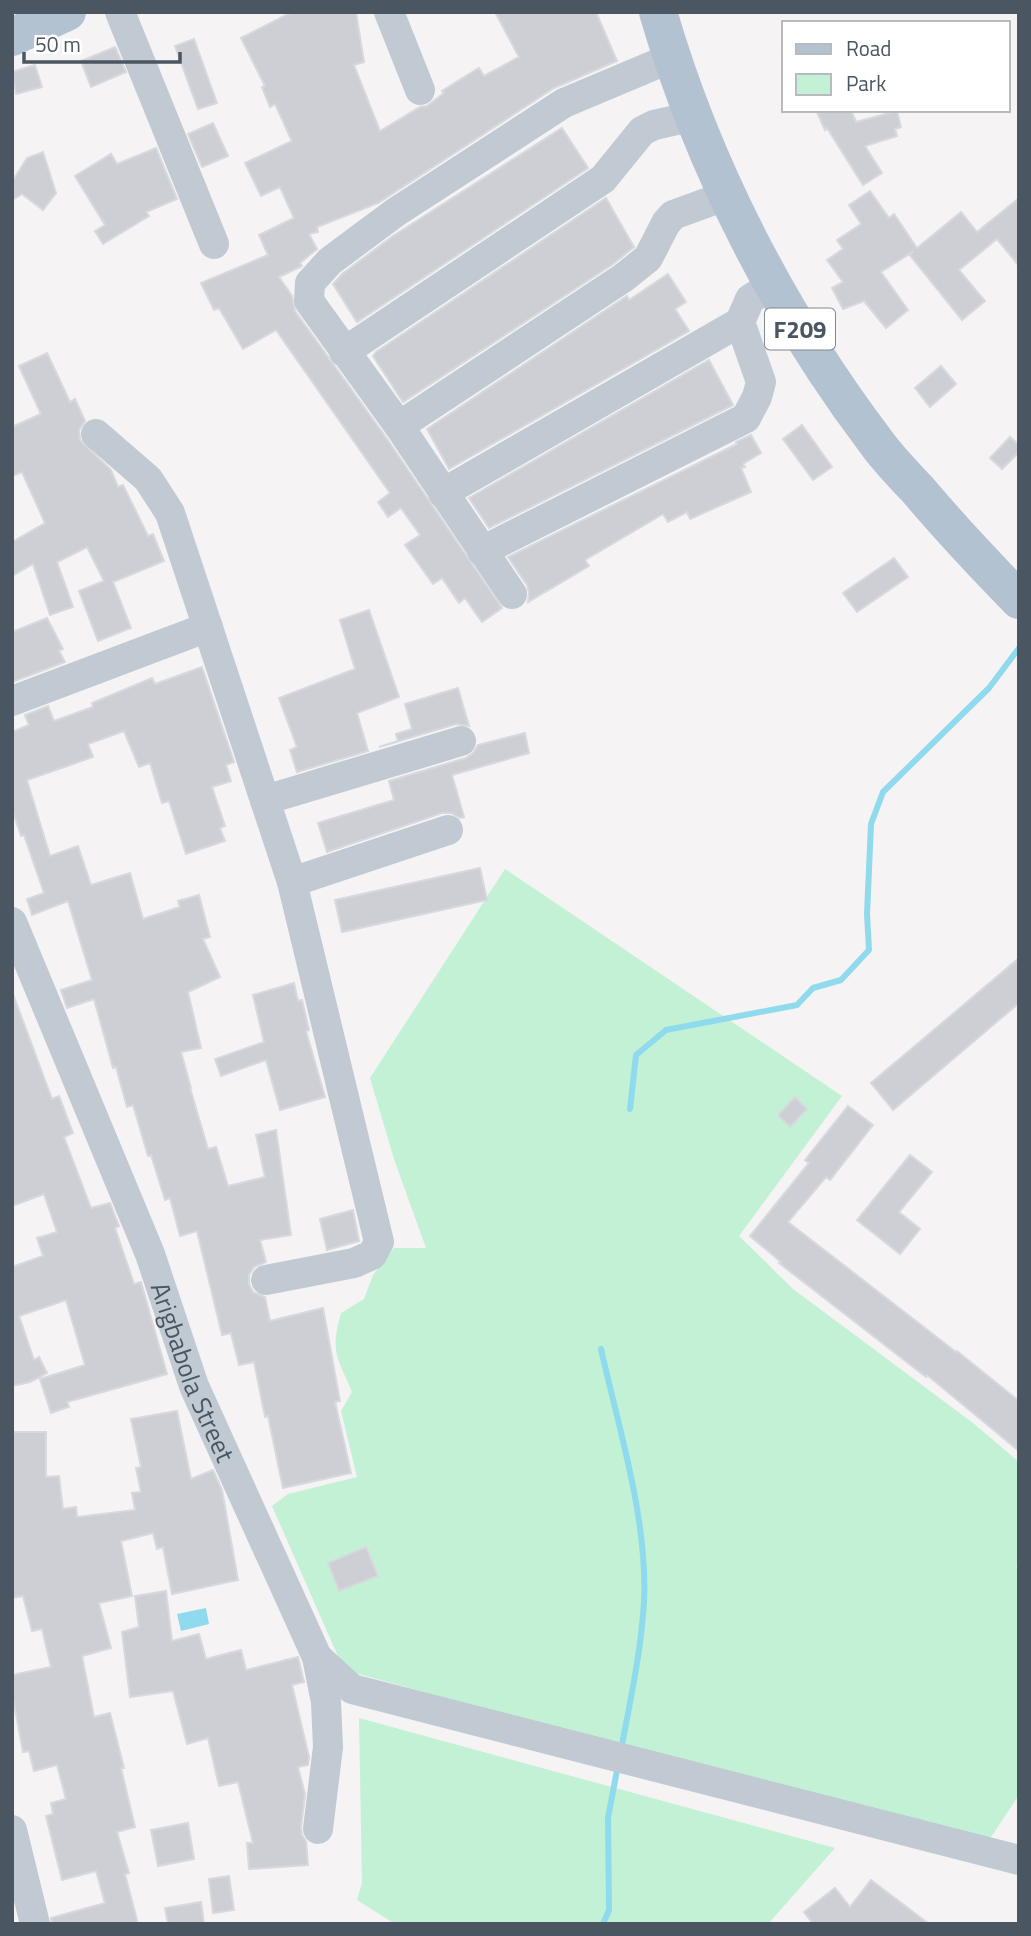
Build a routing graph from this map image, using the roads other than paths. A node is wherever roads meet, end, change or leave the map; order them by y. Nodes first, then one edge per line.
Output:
1 (67, 12) edge
2 (120, 12) edge
3 (389, 12) edge
4 (658, 12) edge
5 (12, 37) edge
6 (671, 58) junction
7 (420, 90) dead end
8 (694, 116) junction
9 (728, 195) junction
10 (214, 244) dead end
11 (774, 284) junction
12 (740, 322) junction
13 (344, 352) junction
14 (399, 426) junction
15 (96, 434) dead end
16 (443, 493) junction
17 (482, 551) junction
18 (512, 594) dead end
19 (1019, 600) edge
20 (208, 627) junction
21 (12, 701) edge
22 (461, 741) dead end
23 (265, 800) junction
24 (448, 830) dead end
25 (292, 882) junction
26 (12, 922) edge
27 (266, 1280) dead end
28 (317, 1657) junction
29 (318, 1829) dead end
30 (12, 1830) edge
31 (1019, 1860) edge
32 (35, 1924) edge

1 - 5 main road
2 - 10 street
3 - 7 street
4 - 6 main road, F209
6 - 8 main road, F209
6 - 13 street
8 - 9 main road, F209
8 - 13 street
9 - 11 main road, F209
9 - 14 street
11 - 12 street
11 - 19 main road, F209
12 - 16 street
12 - 17 street
13 - 14 street
14 - 16 street
15 - 20 street
16 - 17 street
17 - 18 street
20 - 21 street
20 - 23 street
22 - 23 street
23 - 25 street
24 - 25 street
25 - 27 street
26 - 28 street, Arigbabola Street
28 - 29 street, Arigbabola Street
28 - 31 street
30 - 32 street

